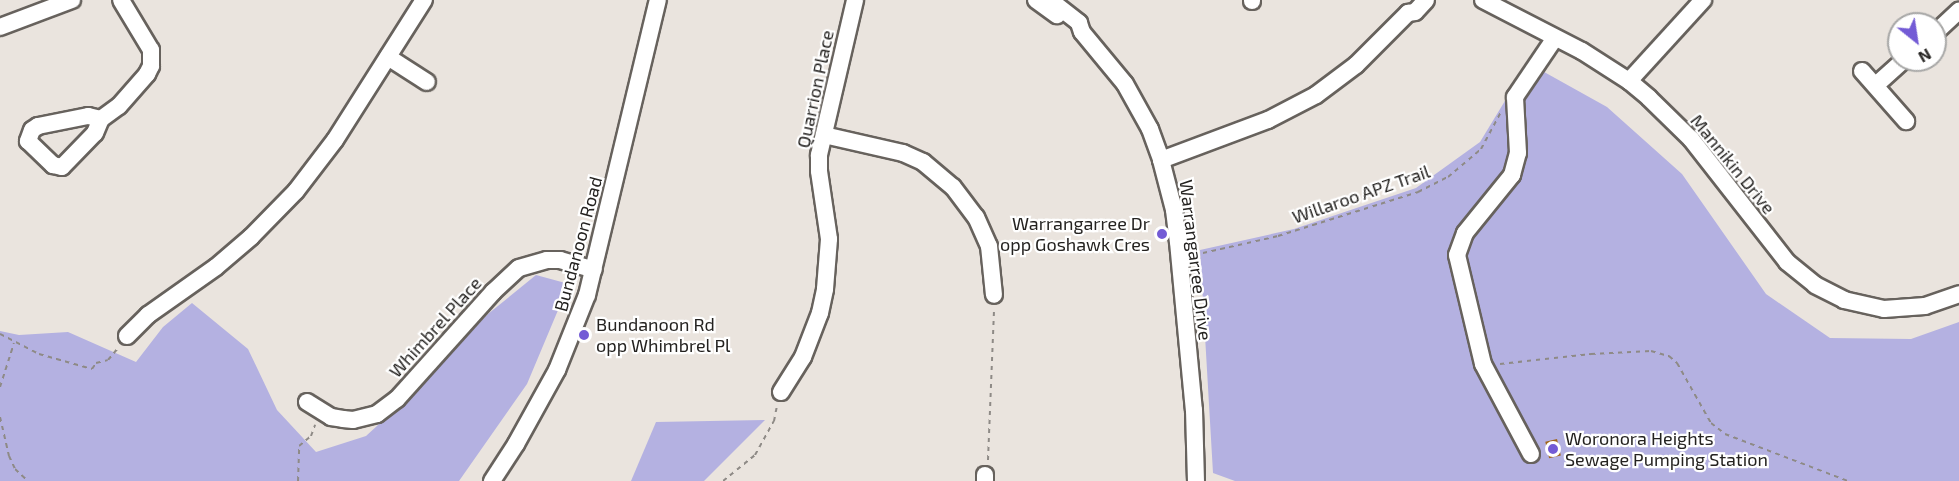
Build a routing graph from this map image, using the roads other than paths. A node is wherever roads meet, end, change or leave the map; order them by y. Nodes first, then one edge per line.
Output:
1 (72, 0) edge
2 (122, 0) edge
3 (424, 0) edge
4 (658, 0) edge
5 (855, 0) edge
6 (1036, 0) edge
7 (1050, 0) edge
8 (1426, 0) edge
9 (1483, 0) edge
10 (1703, 0) edge
11 (1955, 0) edge
12 (1959, 6) edge
13 (1410, 7) edge
14 (1959, 11) edge
15 (1947, 22) edge
16 (0, 27) edge
17 (1082, 32) junction
18 (1555, 38) junction
19 (388, 57) junction
20 (1862, 71) dead end
21 (1891, 72) edge
22 (1629, 81) junction
23 (427, 82) dead end
24 (1876, 85) junction
25 (101, 119) dead end
26 (1906, 121) dead end
27 (824, 135) junction
28 (1161, 160) junction
29 (594, 270) junction
30 (1959, 294) edge
31 (994, 295) road end
32 (127, 336) road end
33 (781, 392) road end
34 (313, 407) road end
35 (1531, 454) dead end
36 (492, 481) edge
37 (1196, 481) edge

1 - 16 street
2 - 25 street
3 - 19 street
4 - 29 street, Bundanoon Road
5 - 27 street, Quarrion Place
6 - 17 street, Warrangarree Drive
7 - 17 street, Warrangarree Drive
8 - 13 street
9 - 18 street, Mannikin Drive
10 - 22 street
11 - 12 street
13 - 28 street
14 - 15 street
17 - 28 street, Warrangarree Drive
18 - 22 street, Mannikin Drive
18 - 35 street
19 - 23 street
19 - 32 street
20 - 24 street
21 - 24 street
22 - 30 street, Mannikin Drive
24 - 26 street
27 - 31 street
27 - 33 street, Quarrion Place
28 - 37 street, Warrangarree Drive
29 - 34 street, Whimbrel Place
29 - 36 street, Bundanoon Road

